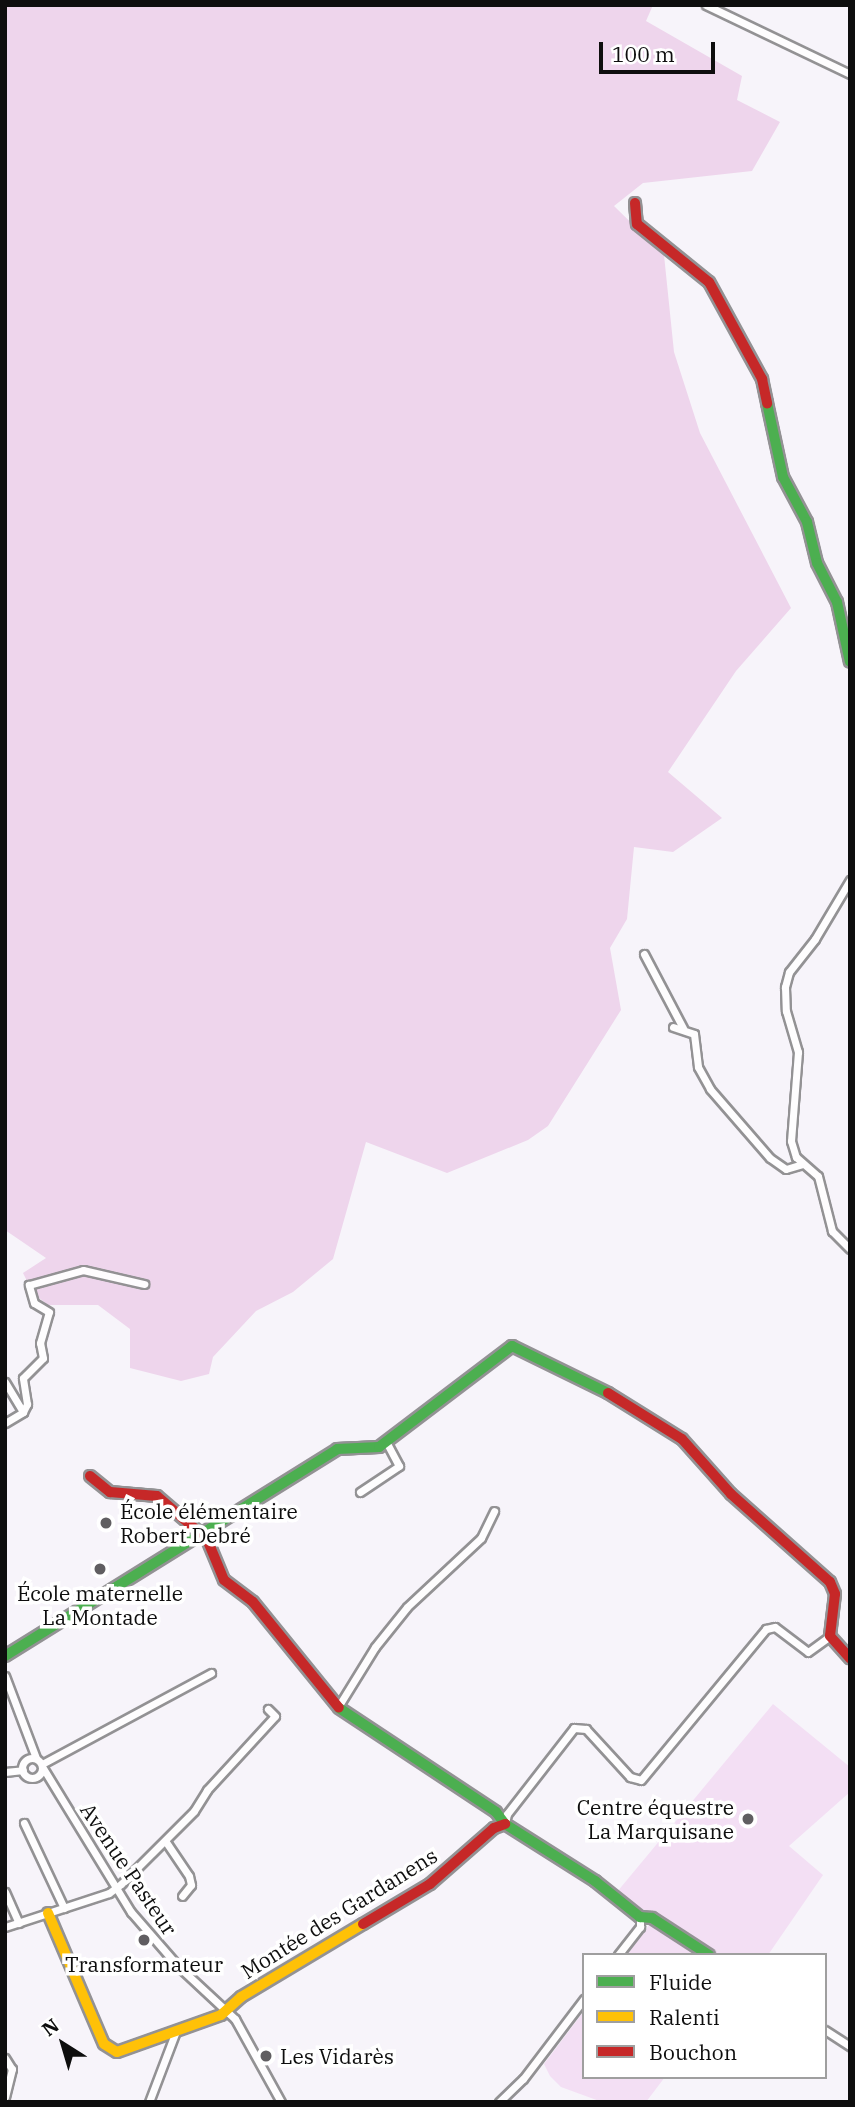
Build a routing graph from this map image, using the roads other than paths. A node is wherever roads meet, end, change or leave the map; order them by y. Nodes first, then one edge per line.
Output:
1 (706, 5) edge
2 (850, 74) edge
3 (635, 202) dead end
4 (850, 662) edge
5 (850, 880) edge
6 (644, 954) dead end
7 (673, 1027) dead end
8 (683, 1028) junction
9 (802, 1164) junction
10 (850, 1249) edge
11 (144, 1284) dead end
12 (5, 1382) edge
13 (23, 1412) junction
14 (5, 1423) edge
15 (386, 1441) junction
16 (90, 1476) dead end
17 (360, 1492) dead end
18 (494, 1511) dead end
19 (201, 1537) junction
20 (830, 1636) junction
21 (5, 1656) edge
22 (850, 1658) edge
23 (211, 1672) dead end
24 (5, 1676) edge
25 (338, 1707) junction
26 (268, 1709) dead end
27 (32, 1747) junction
28 (26, 1759) junction
29 (40, 1763) junction
30 (23, 1770) junction
31 (5, 1772) edge
32 (36, 1777) junction
33 (51, 1786) junction
34 (24, 1823) dead end
35 (505, 1824) junction
36 (166, 1842) junction
37 (115, 1888) junction
38 (5, 1892) edge
39 (182, 1896) dead end
40 (64, 1908) junction
41 (48, 1913) junction
42 (640, 1917) junction
43 (19, 1923) junction
44 (5, 1927) edge
45 (620, 1953) edge
46 (706, 1953) edge
47 (582, 2002) edge
48 (227, 2010) junction
49 (176, 2031) junction
50 (827, 2031) edge
51 (850, 2046) edge
52 (5, 2058) edge
53 (5, 2097) edge
54 (149, 2102) edge
55 (281, 2102) edge
56 (499, 2102) edge

1 - 2 street
3 - 4 street
5 - 9 street
6 - 8 street
7 - 8 street
8 - 9 street
9 - 10 street
11 - 13 street
12 - 13 street
13 - 14 street
15 - 17 street
15 - 19 street
15 - 20 street
16 - 19 street
18 - 25 street
19 - 21 street
19 - 25 street
20 - 22 street
20 - 35 street
23 - 29 street
24 - 27 street, Avenue Pasteur
25 - 35 street
26 - 36 street
27 - 28 street
27 - 29 street, Avenue Pasteur
28 - 29 street
28 - 30 street
29 - 32 street
29 - 33 street, Avenue Pasteur
30 - 31 street
30 - 32 street, Avenue Pasteur
32 - 33 street, Avenue Pasteur
33 - 37 street, Avenue Pasteur
34 - 40 street
35 - 42 street
35 - 48 street, Montée des Gardanens
36 - 37 street
36 - 39 street
37 - 40 street
37 - 48 street, Avenue Pasteur
38 - 43 street
40 - 41 street
41 - 43 street
41 - 49 street, Montée des Gardanens
42 - 45 street
42 - 46 street
43 - 44 street
47 - 56 street
48 - 49 street, Montée des Gardanens
48 - 55 street, Avenue Pasteur
49 - 54 street
50 - 51 street
52 - 53 street

